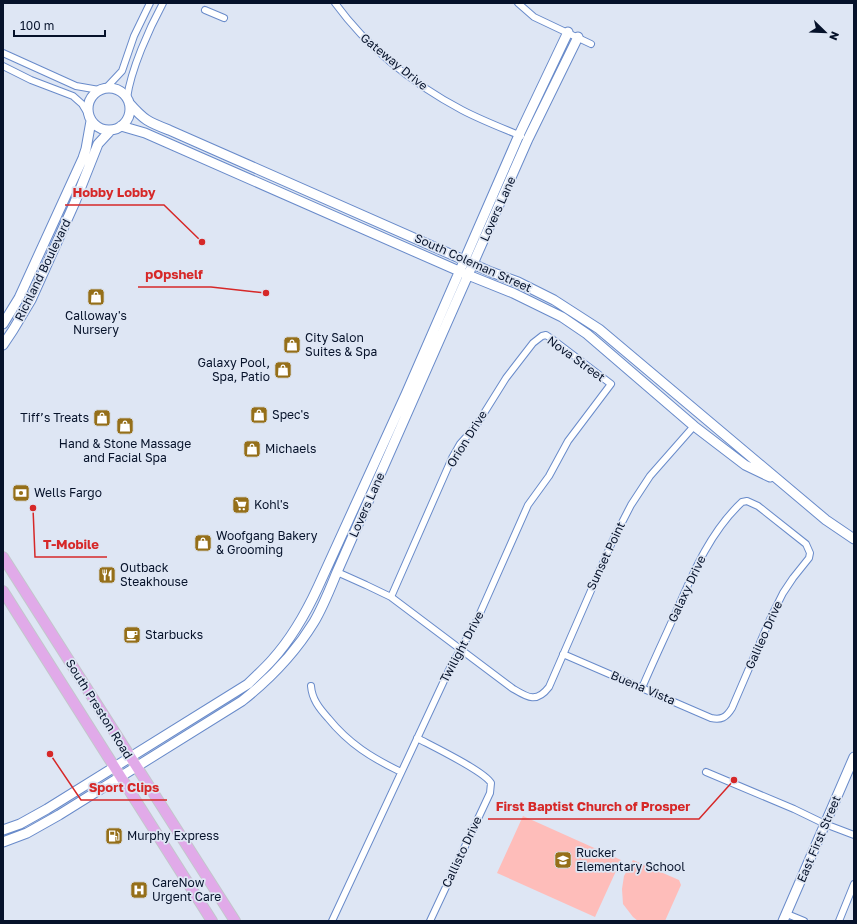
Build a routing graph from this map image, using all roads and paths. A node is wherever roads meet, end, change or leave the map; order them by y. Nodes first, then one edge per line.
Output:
1 (150, 3) edge
2 (163, 3) edge
3 (334, 3) edge
4 (518, 3) edge
5 (205, 10) dead end
6 (224, 18) dead end
7 (568, 32) junction
8 (578, 37) junction
9 (591, 44) dead end
10 (3, 53) edge
11 (3, 66) edge
12 (36, 69) junction
13 (31, 80) junction
14 (103, 89) junction
15 (128, 100) junction
16 (89, 118) junction
17 (121, 126) junction
18 (112, 130) junction
19 (519, 135) junction
20 (528, 139) junction
21 (193, 140) junction
22 (188, 152) junction
23 (334, 202) junction
24 (329, 214) junction
25 (55, 218) junction
26 (66, 222) junction
27 (469, 262) junction
28 (464, 273) junction
29 (3, 324) edge
30 (542, 336) joint
31 (3, 345) edge
32 (611, 384) joint
33 (410, 396) junction
34 (703, 416) junction
35 (694, 426) junction
36 (782, 482) junction
37 (747, 501) joint
38 (854, 539) edge
39 (3, 557) edge
40 (327, 567) junction
41 (337, 572) junction
42 (3, 591) edge
43 (391, 597) junction
44 (460, 649) junction
45 (563, 654) junction
46 (311, 686) dead end
47 (642, 688) junction
48 (722, 718) joint
49 (417, 738) junction
50 (130, 757) junction
51 (854, 757) edge
52 (114, 766) junction
53 (136, 767) junction
54 (401, 772) junction
55 (706, 772) dead end
56 (121, 776) junction
57 (825, 824) junction
58 (3, 830) edge
59 (854, 835) edge
60 (3, 842) edge
61 (854, 884) edge
62 (785, 917) edge
63 (212, 921) edge
64 (235, 921) edge
65 (332, 921) edge
66 (430, 921) edge
67 (804, 921) edge
68 (838, 921) edge

1 - 14 street
2 - 15 street
3 - 19 street, Gateway Drive
4 - 7 street
5 - 6 street
7 - 8 street
7 - 19 street, Lovers Lane
8 - 9 street
8 - 20 street, Lovers Lane
10 - 12 street
11 - 13 street
12 - 13 street
12 - 14 street
13 - 16 street
14 - 15 street
14 - 16 street
15 - 17 street
15 - 21 street, South Coleman Street
16 - 18 street
16 - 25 street, Richland Boulevard
17 - 18 street
17 - 22 street, South Coleman Street
18 - 26 street, Richland Boulevard
19 - 20 street, Gateway Drive
19 - 27 street, Lovers Lane
20 - 27 street, Lovers Lane
21 - 22 street
21 - 23 street, South Coleman Street
22 - 24 street, South Coleman Street
23 - 24 street
23 - 27 street, South Coleman Street
24 - 28 street, South Coleman Street
25 - 26 street
25 - 29 street, Richland Boulevard
26 - 31 street, Richland Boulevard
27 - 28 street, Lovers Lane
27 - 34 street, South Coleman Street
28 - 33 street, Lovers Lane
28 - 35 street, South Coleman Street
30 - 32 street, Nova Street
30 - 43 street, Orion Drive
32 - 44 street, Twilight Drive
33 - 40 street, Lovers Lane
33 - 41 street, Lovers Lane
34 - 35 street
34 - 36 street, South Coleman Street
35 - 36 street, South Coleman Street
35 - 45 street, Sunset Point
36 - 38 street, South Coleman Street
37 - 47 street, Galaxy Drive
37 - 48 street, Galileo Drive
39 - 50 main road, South Preston Road
40 - 41 street
40 - 50 street, Lovers Lane
41 - 43 street
41 - 53 street, Lovers Lane
42 - 52 main road, South Preston Road
43 - 44 street
44 - 45 street, Sunset Point
44 - 49 street, Twilight Drive
45 - 47 street, Buena Vista
46 - 54 street
47 - 48 street, Buena Vista
49 - 54 street, Twilight Drive
49 - 66 street, Callisto Drive
50 - 52 street, Lovers Lane
50 - 53 main road, South Preston Road
51 - 57 street, East First Street
52 - 56 main road, South Preston Road
52 - 58 street, Lovers Lane
53 - 56 street, Lovers Lane
53 - 64 main road, South Preston Road
54 - 65 street, Twilight Drive
55 - 57 street
56 - 60 street, Lovers Lane
56 - 63 main road, South Preston Road
57 - 59 street
57 - 62 street, East First Street
61 - 68 street
62 - 67 street

